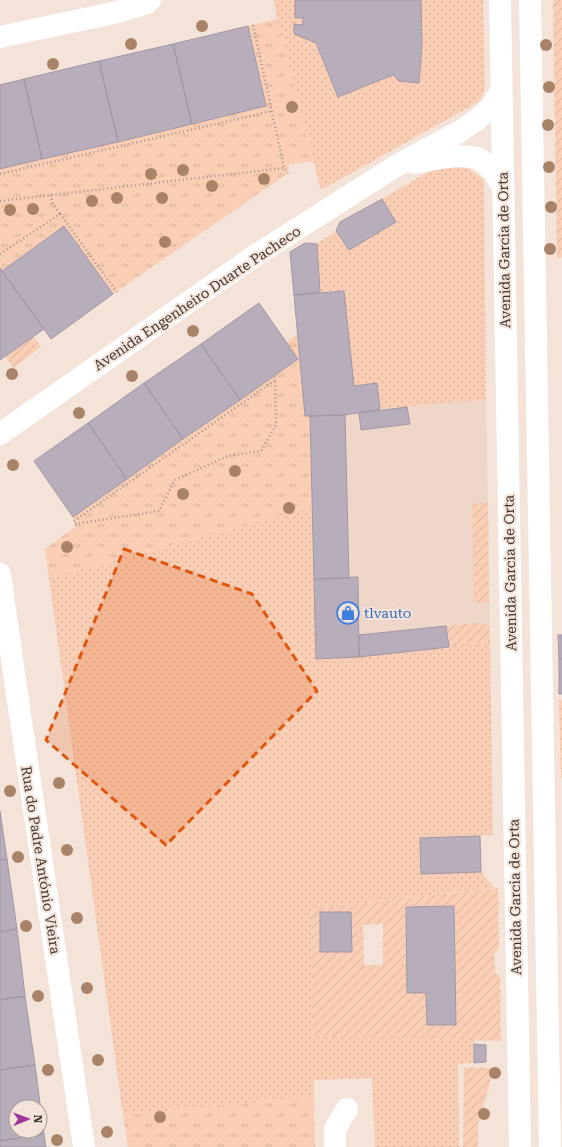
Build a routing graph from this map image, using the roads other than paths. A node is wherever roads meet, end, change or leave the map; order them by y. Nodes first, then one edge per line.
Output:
1 (150, 0) edge
2 (500, 0) edge
3 (530, 0) edge
4 (0, 37) edge
5 (501, 91) junction
6 (396, 166) junction
7 (503, 187) junction
8 (0, 434) edge
9 (0, 574) edge
10 (347, 1109) dead end
11 (84, 1147) edge
12 (335, 1147) edge
13 (520, 1147) edge
14 (550, 1147) edge

1 - 4 main road
2 - 5 main road, Avenida Garcia de Orta
3 - 14 main road
5 - 6 main road, Avenida Engenheiro Duarte Pacheco
5 - 7 main road, Avenida Garcia de Orta
6 - 7 main road, Avenida Engenheiro Duarte Pacheco
6 - 8 main road, Avenida Engenheiro Duarte Pacheco
7 - 13 main road, Avenida Garcia de Orta
9 - 11 main road, Rua do Padre António Vieira
10 - 12 main road

